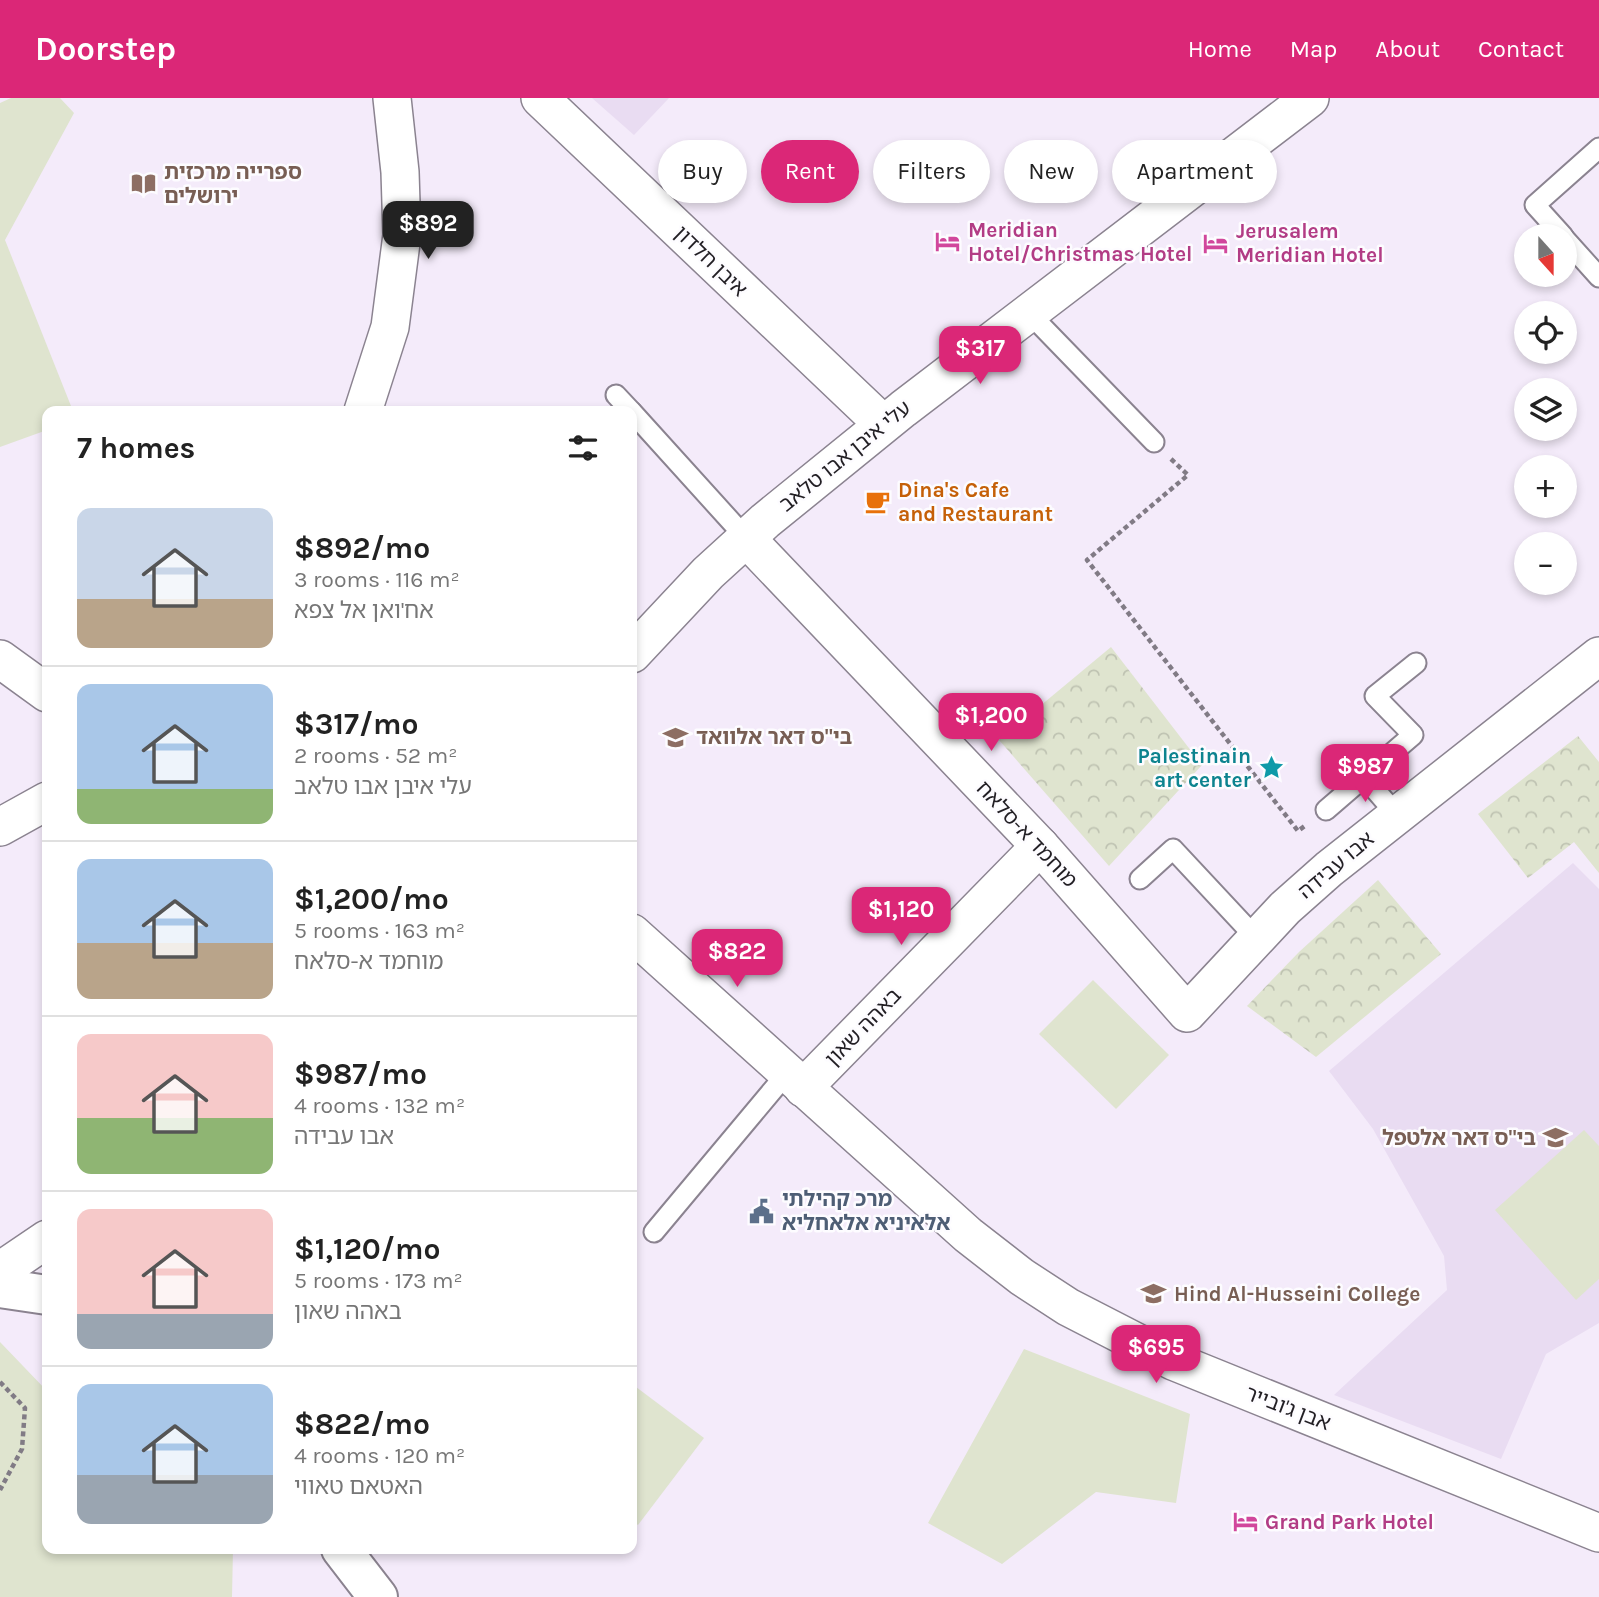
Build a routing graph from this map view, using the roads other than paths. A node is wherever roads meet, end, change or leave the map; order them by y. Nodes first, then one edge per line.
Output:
1 (392, 98) edge
2 (540, 98) edge
3 (1310, 98) edge
4 (1599, 148) edge
5 (1552, 224) edge
6 (1577, 252) edge
7 (1599, 277) edge
8 (1029, 313) junction
9 (616, 395) dead end
10 (365, 406) edge
11 (626, 406) edge
12 (637, 418) edge
13 (883, 424) junction
14 (1154, 442) road end
15 (746, 538) junction
16 (637, 649) edge
17 (1599, 656) edge
18 (0, 659) edge
19 (1416, 663) dead end
20 (42, 689) edge
21 (1364, 777) junction
22 (42, 804) edge
23 (1326, 810) road end
24 (1397, 815) junction
25 (0, 827) edge
26 (1040, 846) junction
27 (1140, 879) dead end
28 (637, 938) edge
29 (1257, 939) junction
30 (1187, 1013) joint
31 (795, 1080) junction
32 (653, 1232) dead end
33 (42, 1242) edge
34 (0, 1271) edge
35 (0, 1288) edge
36 (42, 1294) edge
37 (1599, 1533) edge
38 (345, 1554) edge
39 (378, 1597) edge

1 - 10 street
2 - 13 street, איבן חלדון
3 - 8 street, עלי איבן אבו טלאב
4 - 5 lane
6 - 7 lane
8 - 13 street, עלי איבן אבו טלאב
8 - 14 lane
9 - 11 lane
12 - 15 lane
13 - 15 street, עלי איבן אבו טלאב
15 - 16 street, עלי איבן אבו טלאב
15 - 26 street, מוחמד א-סלאח
17 - 24 street, אבו עבידה
18 - 20 street
19 - 21 lane
21 - 23 lane
21 - 24 lane
22 - 25 street
24 - 29 street, אבו עבידה
26 - 30 street, מוחמד א-סלאח
26 - 31 street, באהה שאון
27 - 29 lane
28 - 31 street, אבן ג'ובייר
29 - 30 street, אבו עבידה
31 - 32 lane
31 - 37 street, אבן ג'ובייר
33 - 34 street
35 - 36 street
38 - 39 street

